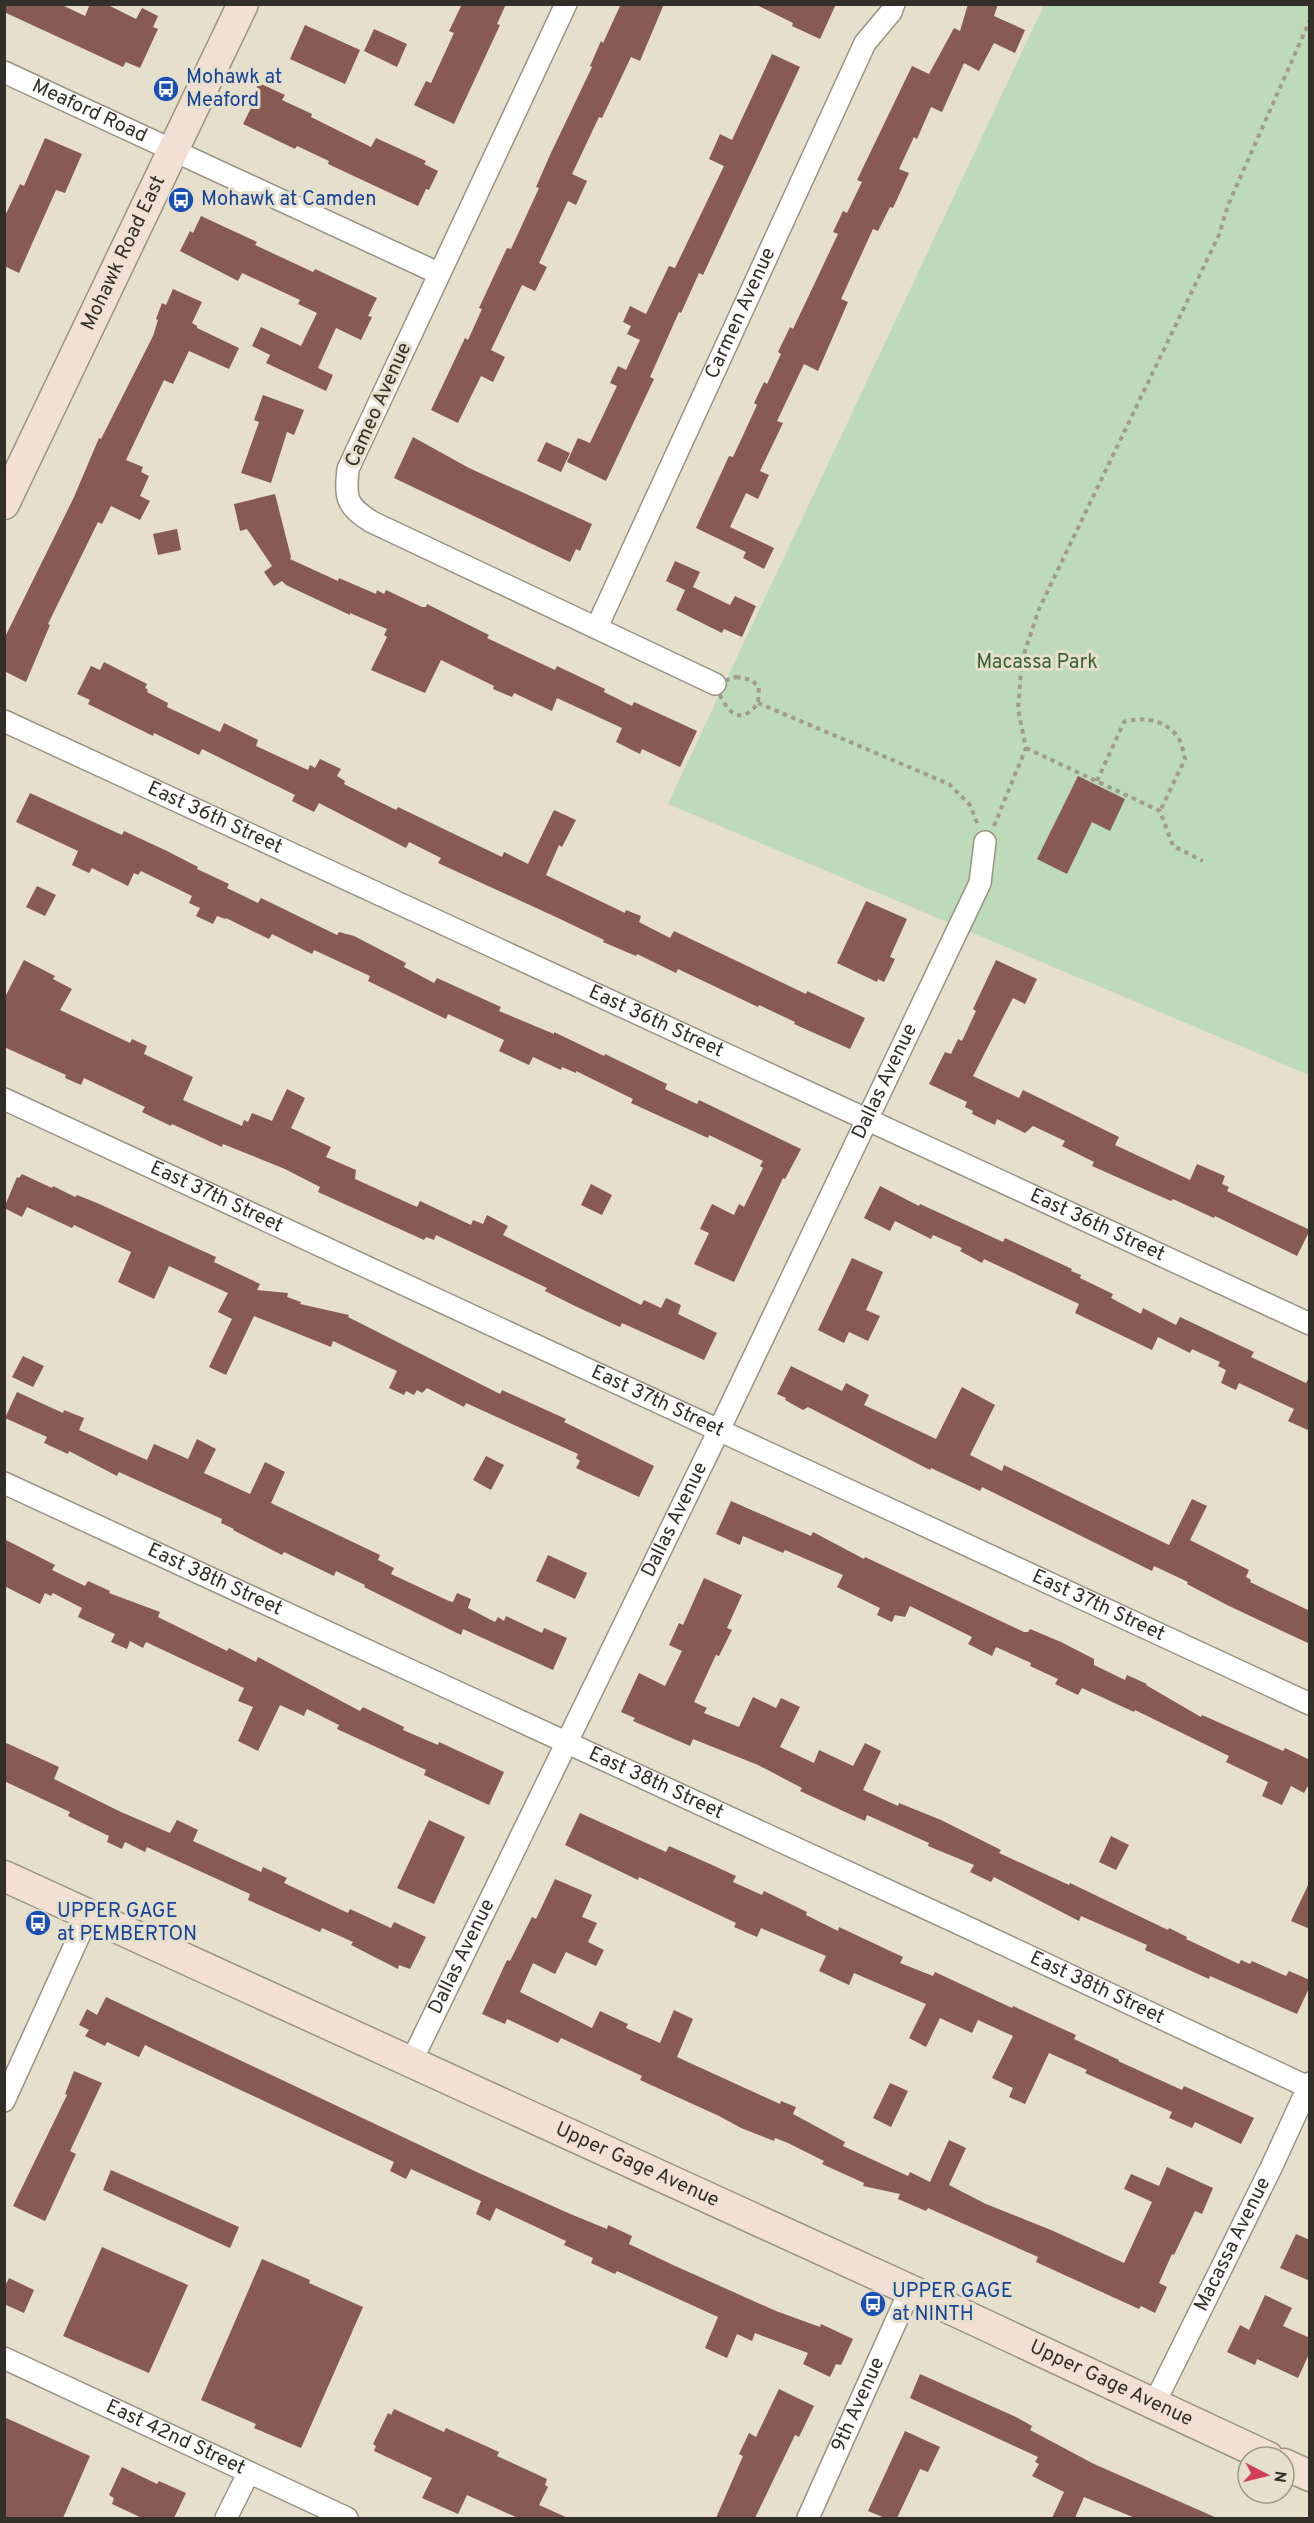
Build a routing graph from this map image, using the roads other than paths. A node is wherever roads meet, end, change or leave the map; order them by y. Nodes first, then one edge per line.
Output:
1 (243, 4) edge
2 (566, 4) edge
3 (894, 4) edge
4 (4, 72) edge
5 (175, 149) junction
6 (438, 273) junction
7 (4, 504) edge
8 (597, 627) junction
9 (715, 684) road end
10 (4, 721) edge
11 (985, 842) road end
12 (4, 1099) edge
13 (868, 1121) junction
14 (1310, 1324) edge
15 (719, 1430) junction
16 (4, 1483) edge
17 (1310, 1704) edge
18 (566, 1744) junction
19 (4, 1876) edge
20 (88, 1914) junction
21 (411, 2062) junction
22 (1309, 2085) edge
23 (4, 2101) edge
24 (910, 2290) junction
25 (4, 2358) edge
26 (1154, 2404) junction
27 (1242, 2445) edge
28 (1296, 2470) edge
29 (248, 2474) junction
30 (1310, 2476) edge
31 (226, 2518) edge
32 (347, 2518) edge
33 (808, 2518) edge

1 - 5 main road, Mohawk Road East
2 - 6 street, Cameo Avenue
3 - 8 street, Carmen Avenue
4 - 5 street, Meaford Road
5 - 6 street, Meaford Road
5 - 7 main road, Mohawk Road East
6 - 8 street, Cameo Avenue
8 - 9 street, Cameo Avenue
10 - 13 street, East 36th Street
11 - 13 street, Dallas Avenue
12 - 15 street, East 37th Street
13 - 14 street, East 36th Street
13 - 15 street, Dallas Avenue
15 - 17 street, East 37th Street
15 - 18 street, Dallas Avenue
16 - 18 street, East 38th Street
18 - 21 street, Dallas Avenue
18 - 22 street, East 38th Street
19 - 20 main road, Upper Gage Avenue
20 - 21 main road, Upper Gage Avenue
20 - 23 street
21 - 24 main road, Upper Gage Avenue
22 - 26 street, Macassa Avenue
24 - 26 main road, Upper Gage Avenue
24 - 33 street, 9th Avenue
25 - 29 street, East 42nd Street
26 - 27 main road, Upper Gage Avenue
28 - 30 main road
29 - 31 street
29 - 32 street, East 42nd Street

